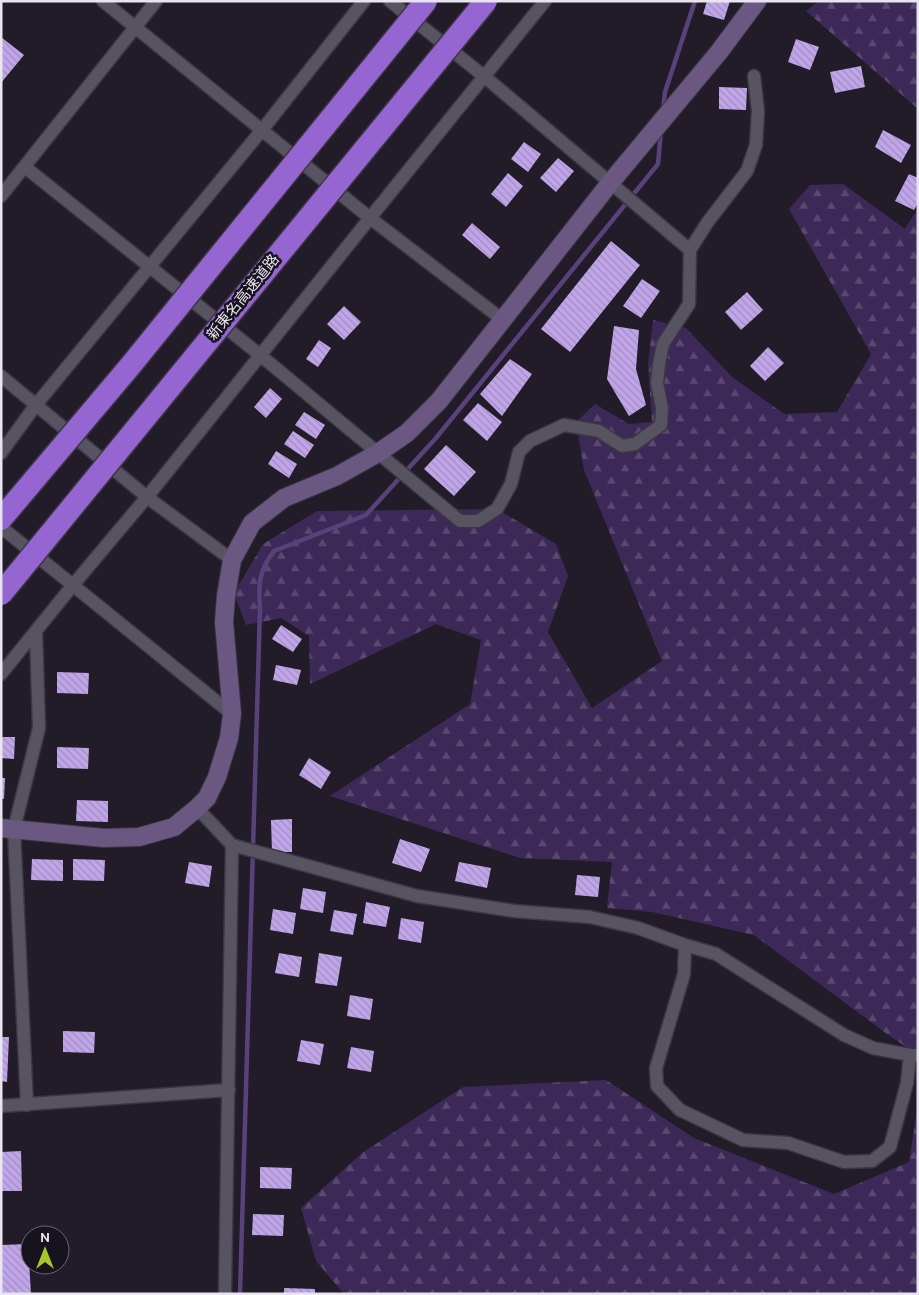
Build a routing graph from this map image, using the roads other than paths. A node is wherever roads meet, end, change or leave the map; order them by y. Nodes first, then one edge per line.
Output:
1 (103, 1) edge
2 (156, 1) edge
3 (364, 1) edge
4 (390, 1) edge
5 (426, 1) edge
6 (486, 1) edge
7 (545, 1) edge
8 (756, 1) edge
9 (135, 27) junction
10 (754, 76) dead end
11 (485, 78) junction
12 (262, 130) junction
13 (25, 167) junction
14 (610, 183) junction
15 (1, 196) edge
16 (370, 218) junction
17 (690, 250) junction
18 (149, 267) junction
19 (503, 320) junction
20 (260, 356) junction
21 (1, 376) edge
22 (35, 406) junction
23 (378, 452) junction
24 (1, 453) edge
25 (147, 497) junction
26 (1, 519) edge
27 (1, 527) edge
28 (232, 560) junction
29 (73, 584) junction
30 (1, 594) edge
31 (36, 632) junction
32 (1, 674) edge
33 (232, 714) junction
34 (197, 808) junction
35 (8, 829) edge
36 (232, 846) junction
37 (685, 945) junction
38 (914, 1055) edge
39 (229, 1090) junction
40 (27, 1105) junction
41 (1, 1106) edge
42 (226, 1294) edge

1 - 9 street
2 - 9 street
3 - 12 street
4 - 11 street
5 - 26 highway, bridge
6 - 30 highway, 新東名高速道路, bridge
7 - 11 street
8 - 14 street
9 - 12 street
9 - 13 street
10 - 17 street
11 - 14 street
11 - 16 street
12 - 16 street
12 - 18 street
13 - 15 street
13 - 18 street
14 - 17 street
14 - 19 street
16 - 19 street
16 - 20 street
17 - 23 street
18 - 20 street
18 - 22 street
19 - 23 street
20 - 23 street
20 - 25 street
21 - 22 street
22 - 24 street
22 - 25 street
23 - 28 street
25 - 28 street
25 - 29 street
27 - 29 street
28 - 33 street
29 - 31 street
29 - 33 street
31 - 32 street
31 - 35 street
33 - 34 street
34 - 35 street
34 - 36 street
35 - 40 street
36 - 37 street
36 - 39 street
37 - 38 street
37 - 38 street
39 - 40 street
39 - 42 street
40 - 41 street

